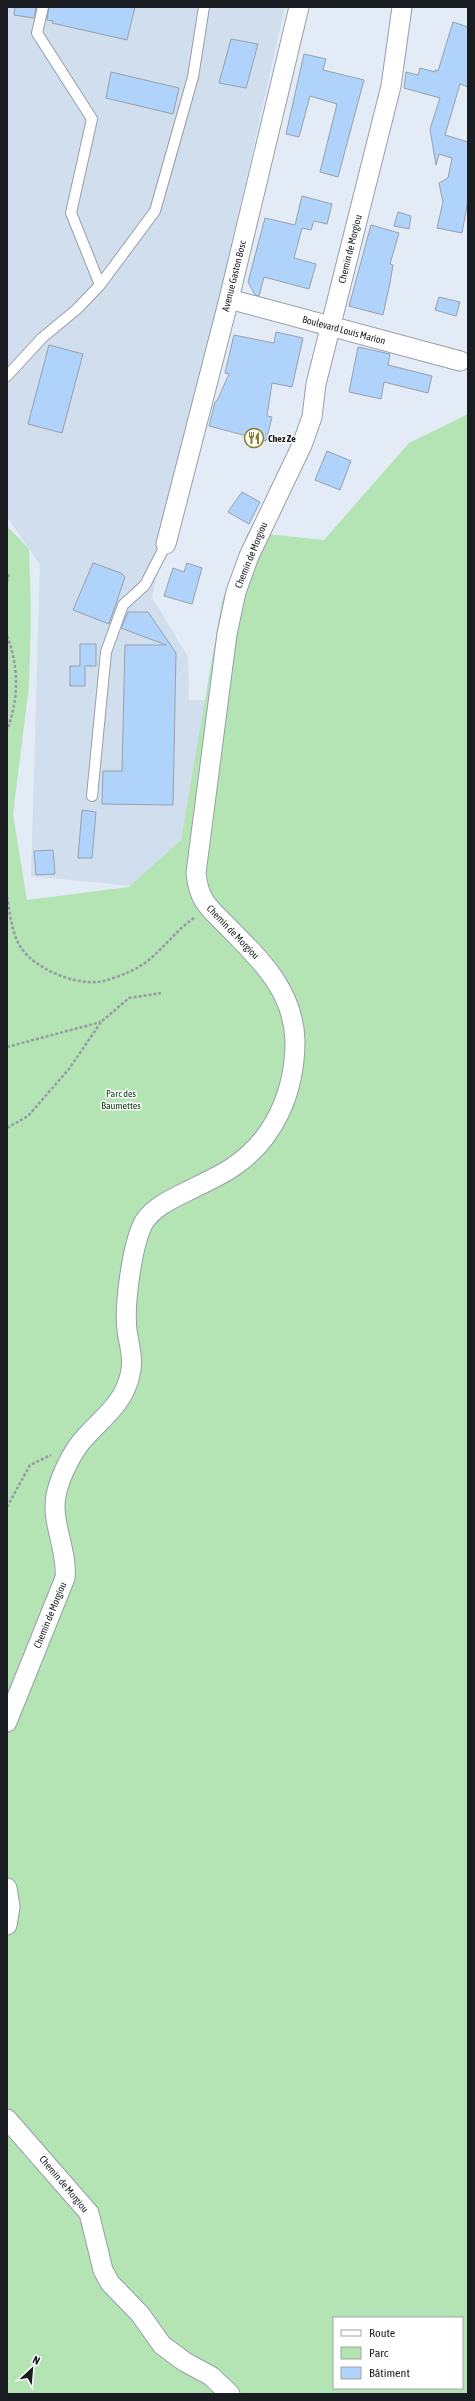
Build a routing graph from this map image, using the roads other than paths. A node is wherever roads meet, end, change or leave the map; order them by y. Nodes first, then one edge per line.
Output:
1 (43, 7) edge
2 (204, 7) edge
3 (299, 7) edge
4 (402, 7) edge
5 (100, 285) junction
6 (229, 299) junction
7 (331, 326) junction
8 (460, 361) dead end
9 (7, 376) edge
10 (166, 544) joint
11 (92, 796) dead end
12 (7, 1722) edge
13 (7, 1888) edge
14 (7, 1925) edge
15 (7, 2119) edge
16 (230, 2394) edge

1 - 5 lane
2 - 5 lane
3 - 6 street, Avenue Gaston Bosc
4 - 7 street, Chemin de Morgiou
5 - 9 lane
6 - 7 street, Boulevard Louis Marion
6 - 10 street, Avenue Gaston Bosc
7 - 8 street, Boulevard Louis Marion
7 - 12 street, Chemin de Morgiou
10 - 11 lane
13 - 14 street
15 - 16 street, Chemin de Morgiou

